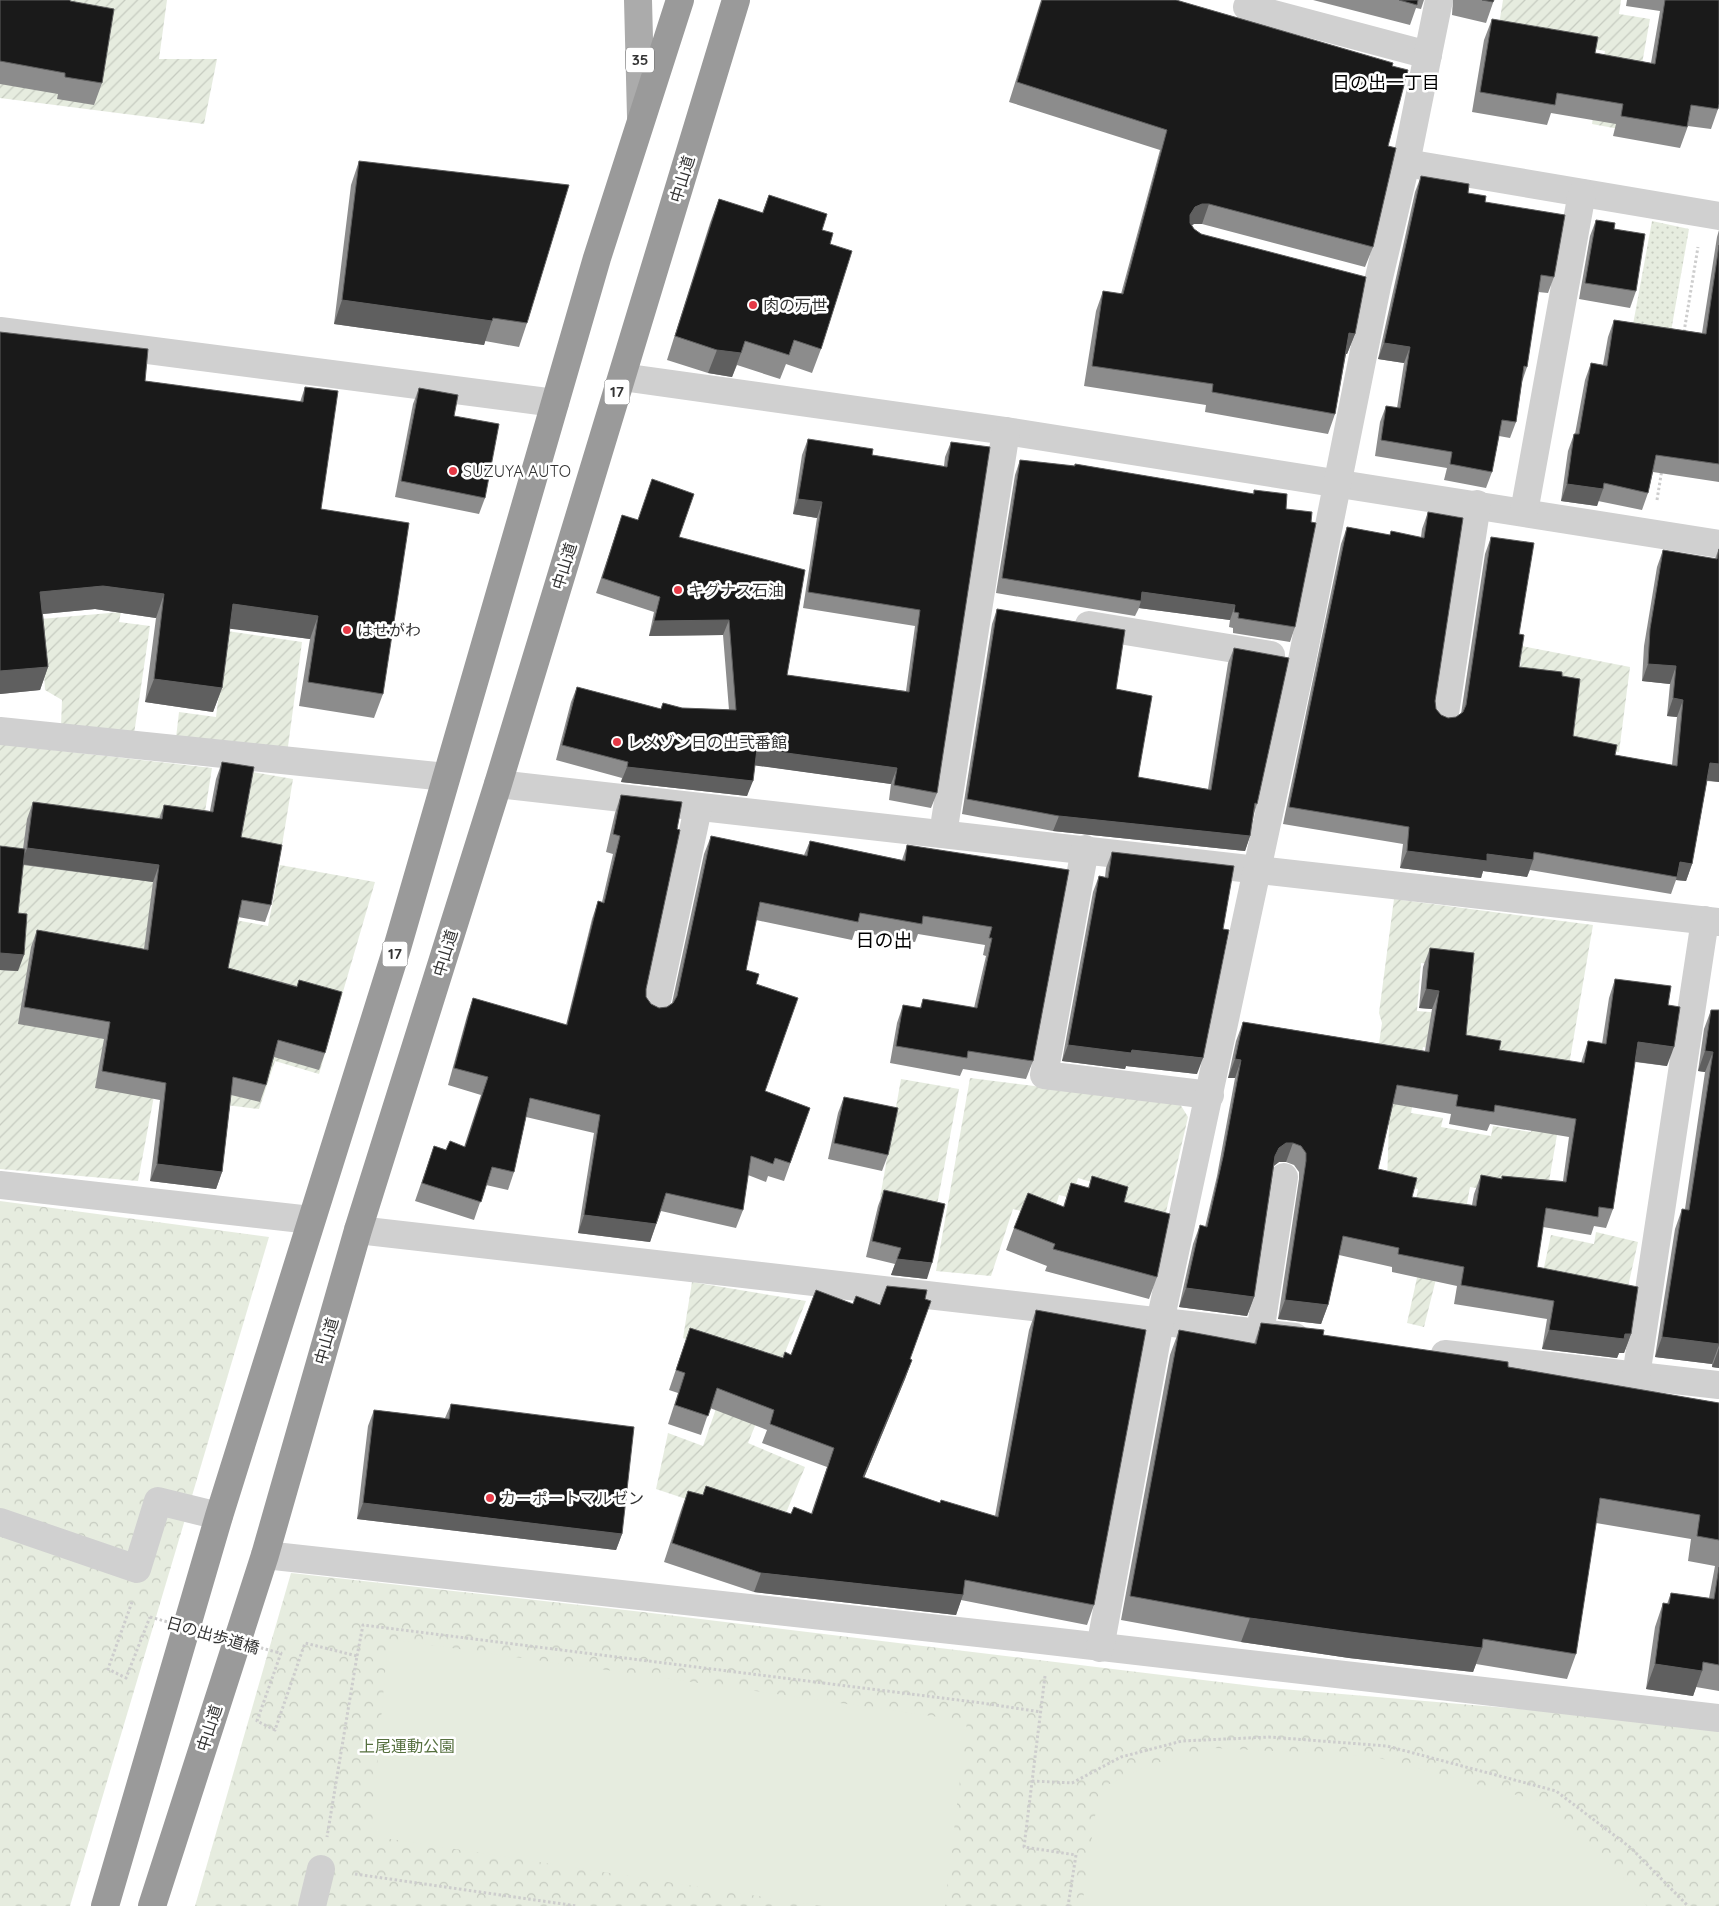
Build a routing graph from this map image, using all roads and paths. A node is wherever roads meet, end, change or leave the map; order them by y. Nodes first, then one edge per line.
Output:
1 (638, 0) edge
2 (680, 0) edge
3 (736, 0) edge
4 (1439, 0) edge
5 (1247, 7) dead end
6 (1428, 55) junction
7 (641, 121) junction
8 (1406, 163) junction
9 (1582, 193) junction
10 (1712, 214) edge
11 (1348, 278) edge
12 (1376, 286) junction
13 (0, 331) edge
14 (1683, 339) edge
15 (622, 377) junction
16 (555, 403) junction
17 (1006, 431) junction
18 (1663, 465) edge
19 (1338, 482) junction
20 (1477, 504) junction
21 (1524, 512) junction
22 (1652, 533) junction
23 (1719, 544) edge
24 (979, 606) junction
25 (1008, 611) edge
26 (1067, 621) edge
27 (1302, 660) junction
28 (1444, 720) edge
29 (0, 731) edge
30 (446, 777) junction
31 (498, 784) junction
32 (698, 808) junction
33 (943, 834) junction
34 (1085, 849) junction
35 (1258, 868) junction
36 (1712, 921) edge
37 (655, 1010) edge
38 (1210, 1094) junction
39 (1284, 1177) dead end
40 (0, 1185) edge
41 (311, 1220) junction
42 (358, 1230) junction
43 (1160, 1322) junction
44 (1260, 1333) junction
45 (1320, 1340) edge
46 (1418, 1351) edge
47 (1636, 1376) junction
48 (1719, 1385) edge
49 (218, 1516) junction
50 (0, 1522) edge
51 (265, 1555) junction
52 (132, 1604) dead end
53 (1050, 1641) junction
54 (1100, 1648) junction
55 (357, 1656) junction
56 (1041, 1712) junction
57 (1719, 1718) edge
58 (1032, 1781) junction
59 (321, 1869) junction
60 (105, 1906) edge
61 (152, 1906) edge
62 (312, 1906) edge
63 (577, 1906) edge
64 (1068, 1906) edge
65 (1688, 1906) edge

1 - 7 main road, 35
2 - 7 highway, 17
3 - 15 highway, 中山道 / 17
4 - 6 street
5 - 6 street
6 - 8 street
7 - 16 highway, 17
8 - 9 street
8 - 12 street
9 - 10 street
9 - 21 street
10 - 14 path
11 - 12 street
12 - 19 street
13 - 16 street
15 - 17 street
15 - 31 highway, 中山道 / 17
16 - 30 highway, 17
17 - 19 street
17 - 24 street
18 - 22 path
19 - 20 street
19 - 27 street
20 - 21 street
20 - 28 street
21 - 22 street
22 - 23 street
24 - 25 street
24 - 33 street
26 - 27 street
27 - 35 street
29 - 30 street
30 - 41 highway, 17
31 - 32 street
31 - 42 highway, 中山道 / 17
32 - 33 street
32 - 37 street
33 - 34 street
34 - 35 street
34 - 38 street
35 - 36 street
35 - 38 street
36 - 47 street
38 - 43 street
39 - 44 street
40 - 41 street
41 - 49 highway, 17
42 - 43 street
42 - 51 highway, 中山道 / 17
43 - 44 street
43 - 54 street
44 - 45 street
46 - 47 street
47 - 48 street
49 - 50 street
49 - 60 highway, 17
51 - 53 street
51 - 61 highway, 中山道 / 17
52 - 55 path, 日の出歩道橋, bridge
53 - 54 street
53 - 56 path
54 - 57 street
55 - 56 path
55 - 59 path
56 - 58 path
58 - 64 path
58 - 65 path
59 - 62 street
59 - 63 path

